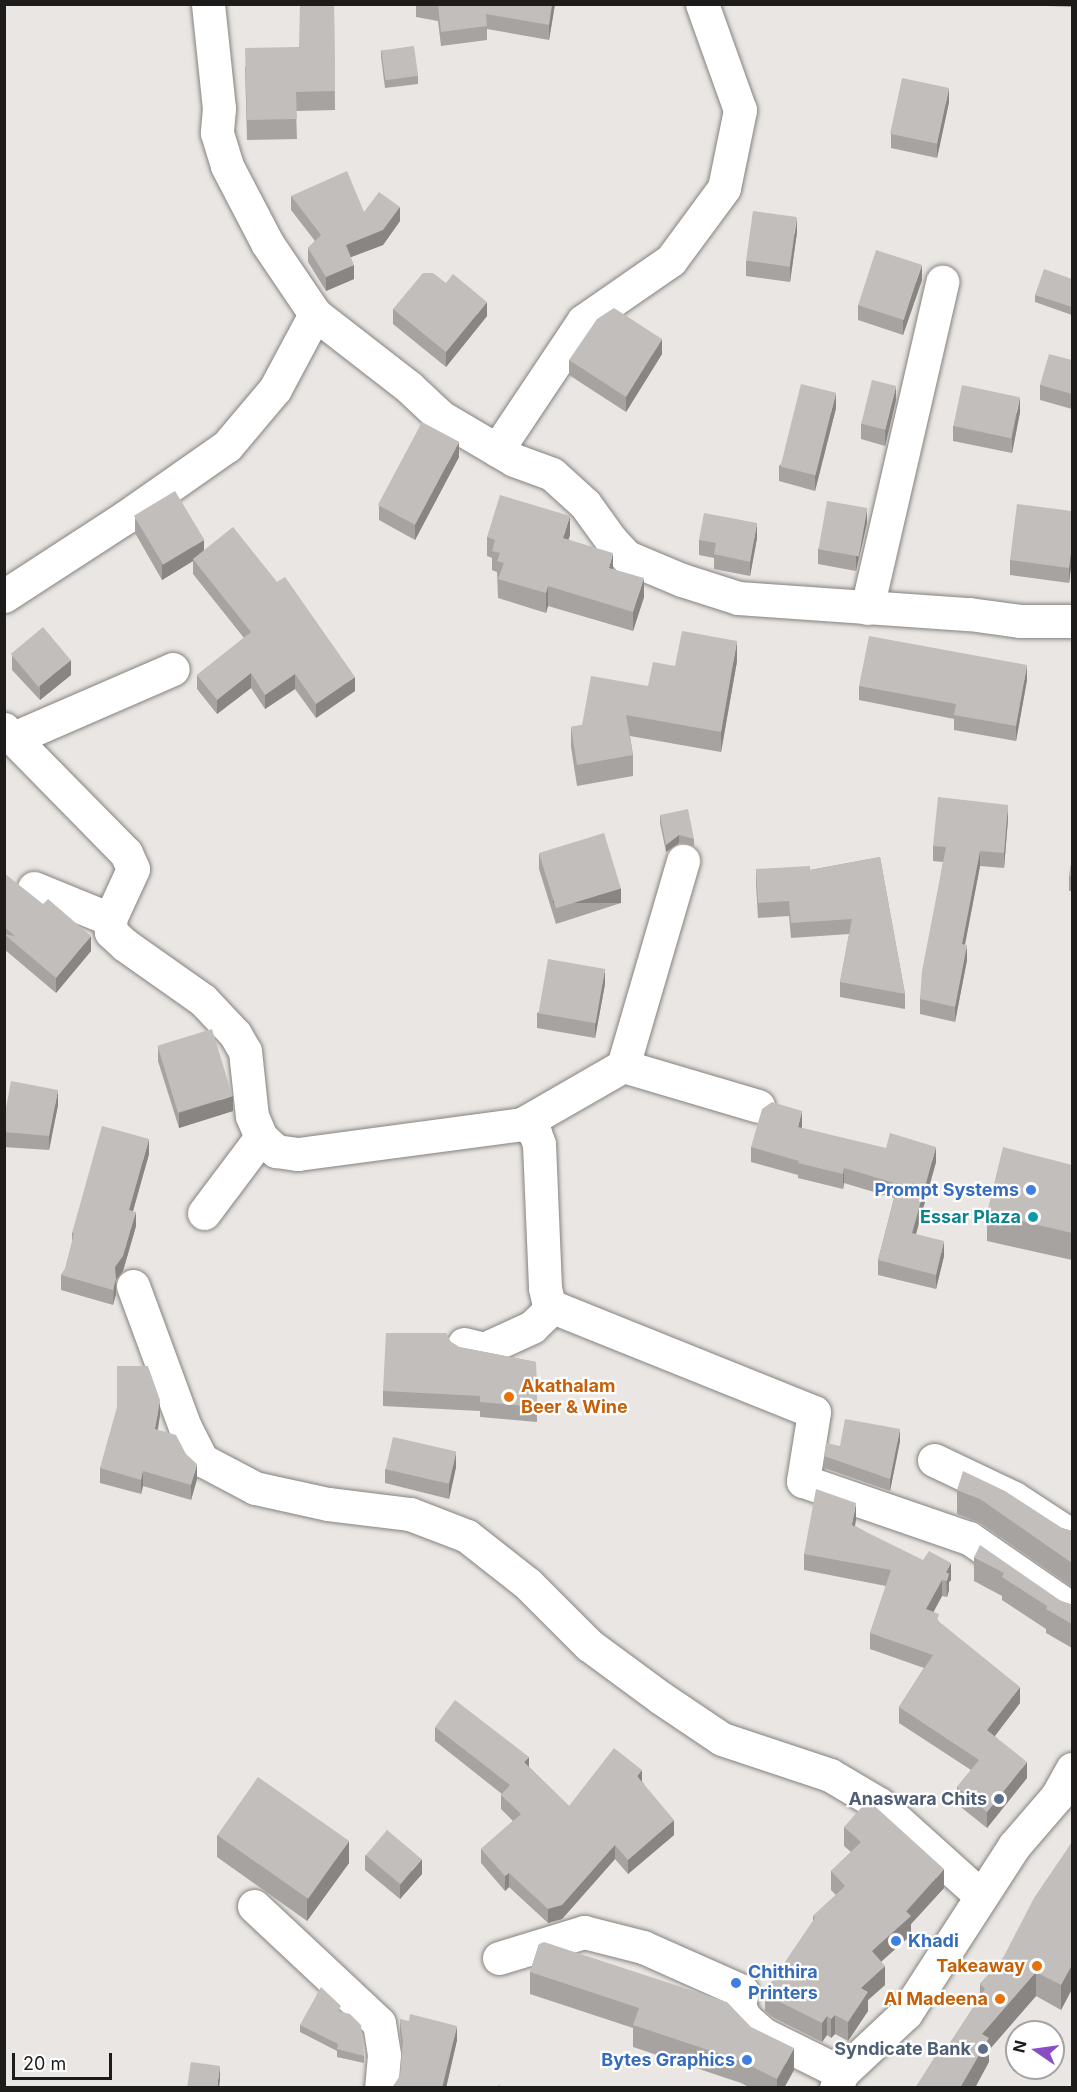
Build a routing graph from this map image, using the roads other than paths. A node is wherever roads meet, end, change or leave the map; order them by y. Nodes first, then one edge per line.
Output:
1 (208, 4) edge
2 (702, 4) edge
3 (942, 282) dead end
4 (315, 314) junction
5 (497, 450) junction
6 (4, 596) edge
7 (867, 608) junction
8 (1072, 619) edge
9 (173, 669) dead end
10 (9, 734) edge
11 (683, 861) dead end
12 (34, 888) dead end
13 (110, 919) junction
14 (622, 1066) junction
15 (758, 1106) dead end
16 (522, 1124) junction
17 (261, 1137) junction
18 (204, 1213) dead end
19 (133, 1286) dead end
20 (553, 1307) junction
21 (464, 1344) dead end
22 (934, 1460) dead end
23 (1072, 1536) edge
24 (1072, 1609) edge
25 (1072, 1769) edge
26 (981, 1896) junction
27 (254, 1906) dead end
28 (499, 1958) dead end
29 (839, 2080) edge
30 (381, 2088) edge

1 - 4 street
2 - 5 street
3 - 7 street
4 - 5 street
4 - 6 street
5 - 7 street
7 - 8 street
9 - 10 street
10 - 13 street
11 - 14 street
12 - 13 street
13 - 17 street
14 - 15 street
14 - 16 street
16 - 17 street
16 - 20 street
17 - 18 street
19 - 26 street
20 - 21 street
20 - 24 street
22 - 23 street
25 - 26 street
26 - 29 street
27 - 30 street
28 - 29 street

